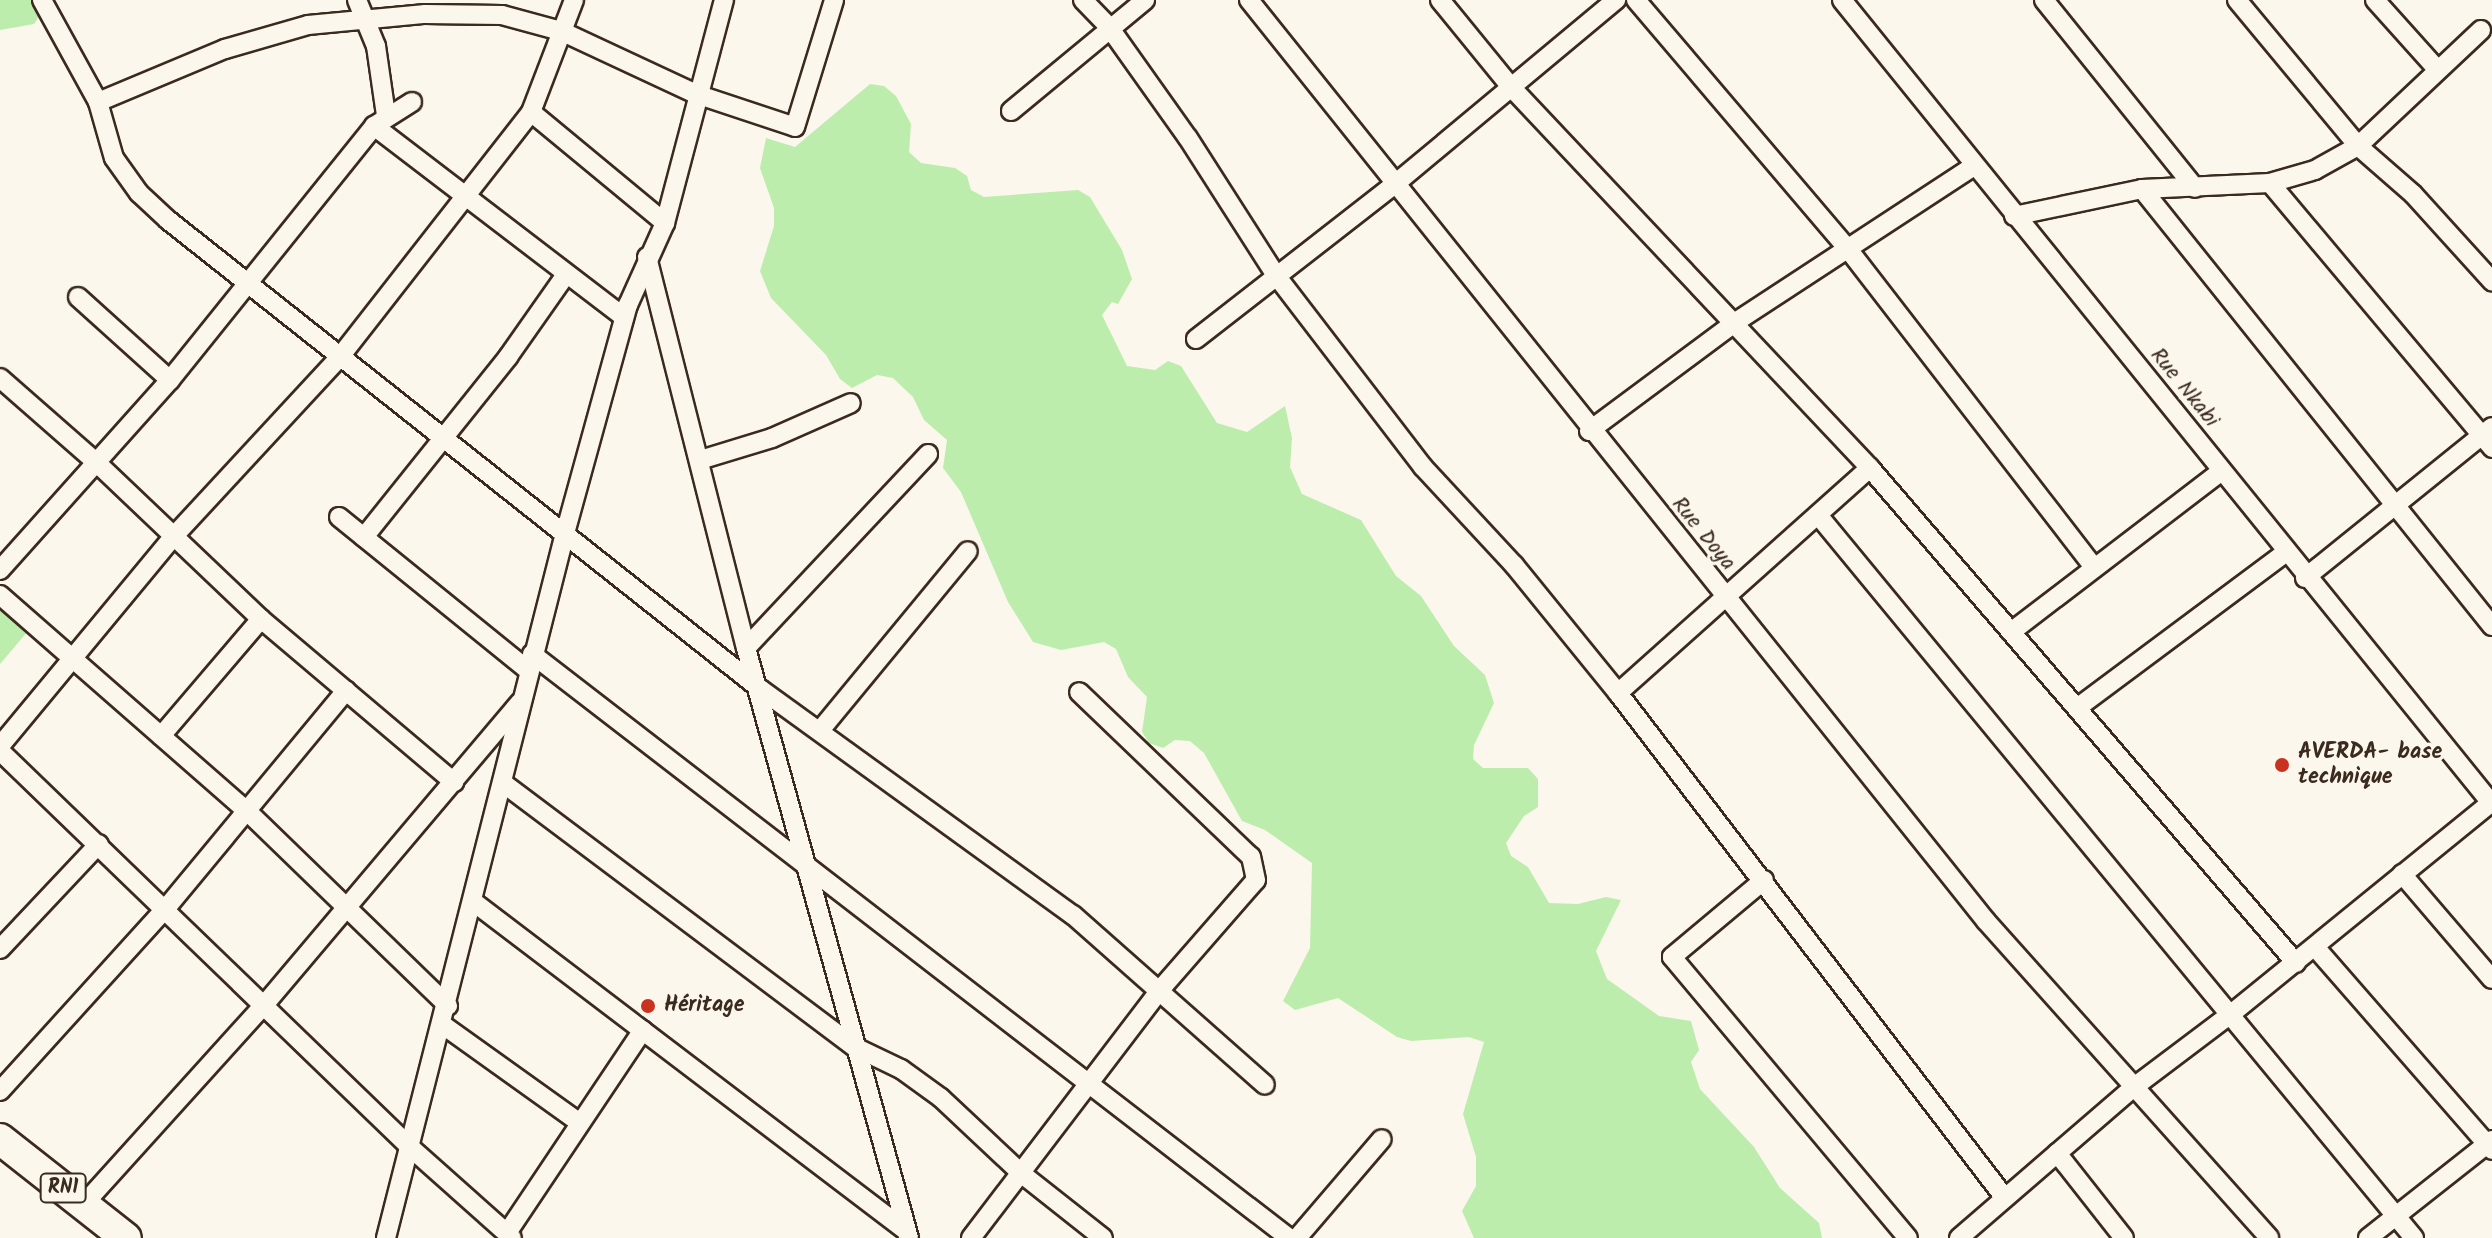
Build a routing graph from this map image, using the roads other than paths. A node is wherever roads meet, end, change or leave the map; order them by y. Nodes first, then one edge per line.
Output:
1 (42, 0) edge
2 (357, 0) edge
3 (574, 0) edge
4 (724, 0) edge
5 (834, 0) edge
6 (1083, 0) edge
7 (1145, 0) edge
8 (1249, 0) edge
9 (1440, 0) edge
10 (1616, 0) edge
11 (1636, 0) edge
12 (1842, 0) edge
13 (2044, 0) edge
14 (2237, 0) edge
15 (2375, 0) edge
16 (365, 21) junction
17 (1109, 27) junction
18 (2481, 30) dead end
19 (561, 31) junction
20 (2436, 68) junction
21 (699, 86) junction
22 (1511, 87) junction
23 (98, 102) junction
24 (412, 102) dead end
25 (1011, 111) dead end
26 (531, 112) junction
27 (380, 121) junction
28 (2358, 146) junction
29 (1974, 166) junction
30 (2270, 183) junction
31 (1395, 184) junction
32 (2195, 188) junction
33 (2142, 189) junction
34 (464, 198) junction
35 (2014, 216) junction
36 (665, 223) junction
37 (1848, 249) junction
38 (647, 257) junction
39 (1275, 274) junction
40 (565, 276) junction
41 (2492, 281) edge
42 (250, 283) junction
43 (78, 297) dead end
44 (624, 317) junction
45 (1737, 321) junction
46 (1196, 339) dead end
47 (339, 358) junction
48 (0, 378) edge
49 (170, 380) junction
50 (851, 403) dead end
51 (1589, 431) junction
52 (2489, 437) edge
53 (442, 440) junction
54 (928, 454) dead end
55 (700, 460) junction
56 (97, 463) junction
57 (1870, 468) junction
58 (2220, 472) junction
59 (2394, 506) junction
60 (1818, 515) junction
61 (339, 517) dead end
62 (174, 536) junction
63 (364, 537) junction
64 (564, 537) junction
65 (968, 551) dead end
66 (2285, 553) junction
67 (2092, 565) junction
68 (0, 570) edge
69 (2305, 578) junction
70 (0, 595) edge
71 (1725, 600) junction
72 (261, 619) junction
73 (2492, 626) edge
74 (2011, 632) junction
75 (746, 648) junction
76 (73, 660) junction
77 (530, 662) junction
78 (759, 688) junction
79 (346, 691) junction
80 (1079, 692) dead end
81 (1618, 693) junction
82 (522, 699) junction
83 (2077, 708) junction
84 (822, 728) junction
85 (161, 736) junction
86 (0, 749) edge
87 (454, 782) junction
88 (503, 783) junction
89 (2492, 803) edge
90 (247, 811) junction
91 (99, 844) junction
92 (812, 872) junction
93 (2402, 874) junction
94 (1764, 880) junction
95 (475, 903) junction
96 (345, 906) junction
97 (167, 907) junction
98 (2315, 947) junction
99 (0, 949) edge
100 (2296, 963) junction
101 (2492, 979) edge
102 (1159, 991) junction
103 (265, 1004) junction
104 (448, 1006) junction
105 (2231, 1014) junction
106 (443, 1025) junction
107 (643, 1030) junction
108 (855, 1047) junction
109 (1089, 1084) junction
110 (1265, 1085) dead end
111 (2134, 1087) junction
112 (0, 1091) edge
113 (580, 1123) junction
114 (0, 1139) edge
115 (1382, 1139) dead end
116 (2491, 1145) edge
117 (411, 1148) junction
118 (2057, 1153) junction
119 (1022, 1174) junction
120 (2005, 1198) junction
121 (84, 1204) junction
122 (2395, 1216) junction
123 (907, 1234) edge
124 (510, 1235) edge
125 (1968, 1235) edge
126 (126, 1238) edge
127 (386, 1238) edge
128 (971, 1238) edge
129 (1103, 1238) edge
130 (1289, 1238) edge
131 (1297, 1238) edge
132 (1908, 1238) edge
133 (2124, 1238) edge
134 (2269, 1238) edge
135 (2368, 1238) edge
136 (2414, 1238) edge

1 - 23 street
2 - 16 street
3 - 19 street
4 - 21 street
5 - 21 street
6 - 17 street
7 - 17 street
8 - 31 street, Rue Doya
9 - 22 street
10 - 22 street
11 - 37 street
12 - 29 street, Rue Nkabi
13 - 32 street
14 - 28 street
15 - 20 street
16 - 19 street
16 - 23 street
16 - 27 street
17 - 25 street
17 - 39 street
18 - 20 street
19 - 21 street
19 - 26 street
20 - 28 street
21 - 36 street
22 - 31 street
22 - 45 street
23 - 42 street
24 - 27 street
26 - 34 street
26 - 36 street
27 - 34 street
27 - 42 street
28 - 30 street
28 - 41 street
29 - 35 street, Rue Nkabi
29 - 37 street
30 - 32 street
30 - 52 street
31 - 39 street
31 - 51 street, Rue Doya
32 - 33 street
33 - 35 street
33 - 59 street
34 - 40 street
34 - 47 street
35 - 58 street, Rue Nkabi
36 - 38 street
37 - 45 street
37 - 67 street
38 - 44 street
38 - 55 street
39 - 46 street
39 - 81 street
40 - 44 street
40 - 53 street
42 - 47 street
42 - 49 street
43 - 49 street
44 - 64 street
45 - 51 street
45 - 57 street
47 - 53 street
47 - 62 street
48 - 56 street
49 - 56 street
50 - 55 street
51 - 71 street, Rue Doya
52 - 59 street
53 - 63 street
53 - 64 street
54 - 75 street
55 - 75 street
56 - 62 street
56 - 68 street
57 - 60 street
57 - 74 street
58 - 66 street, Rue Nkabi
58 - 67 street
59 - 69 street
59 - 73 street
60 - 71 street
60 - 105 street
61 - 63 street
62 - 72 street
62 - 76 street
63 - 77 street
64 - 77 street
64 - 78 street
65 - 84 street
66 - 69 street, Rue Nkabi
66 - 83 street
67 - 74 street
69 - 89 street, Rue Nkabi
70 - 76 street
71 - 81 street
71 - 111 street, Rue Doya
72 - 79 street
72 - 85 street
74 - 83 street
75 - 78 street
76 - 85 street
76 - 86 street
77 - 82 street
77 - 92 street
78 - 84 street
78 - 92 street
79 - 87 street
79 - 90 street
80 - 102 street
81 - 94 street
82 - 87 street
82 - 88 street
83 - 100 street
84 - 102 street
85 - 90 street
86 - 91 street
87 - 96 street
88 - 95 street
88 - 108 street
89 - 93 street
90 - 96 street
90 - 97 street
91 - 97 street
91 - 99 street
92 - 108 street
92 - 109 street
93 - 98 street
93 - 101 street
94 - 120 street
94 - 132 street
95 - 104 street
95 - 107 street
96 - 103 street
96 - 104 street
97 - 103 street
97 - 112 street
98 - 100 street
98 - 116 street
100 - 105 street
102 - 109 street
102 - 110 street
103 - 117 street
103 - 121 street
104 - 106 street
105 - 111 street
105 - 122 street
106 - 113 street
106 - 117 street
107 - 113 street
107 - 123 street
108 - 119 street
108 - 123 street
109 - 119 street
109 - 130 street
111 - 118 street
111 - 134 street, Rue Doya
113 - 124 street
114 - 121 highway, RN1
115 - 131 street
116 - 122 street
117 - 124 street
117 - 127 street
118 - 120 street
118 - 133 street
119 - 128 street
119 - 129 street
120 - 125 street
121 - 126 highway, RN1
122 - 135 street
122 - 136 street

